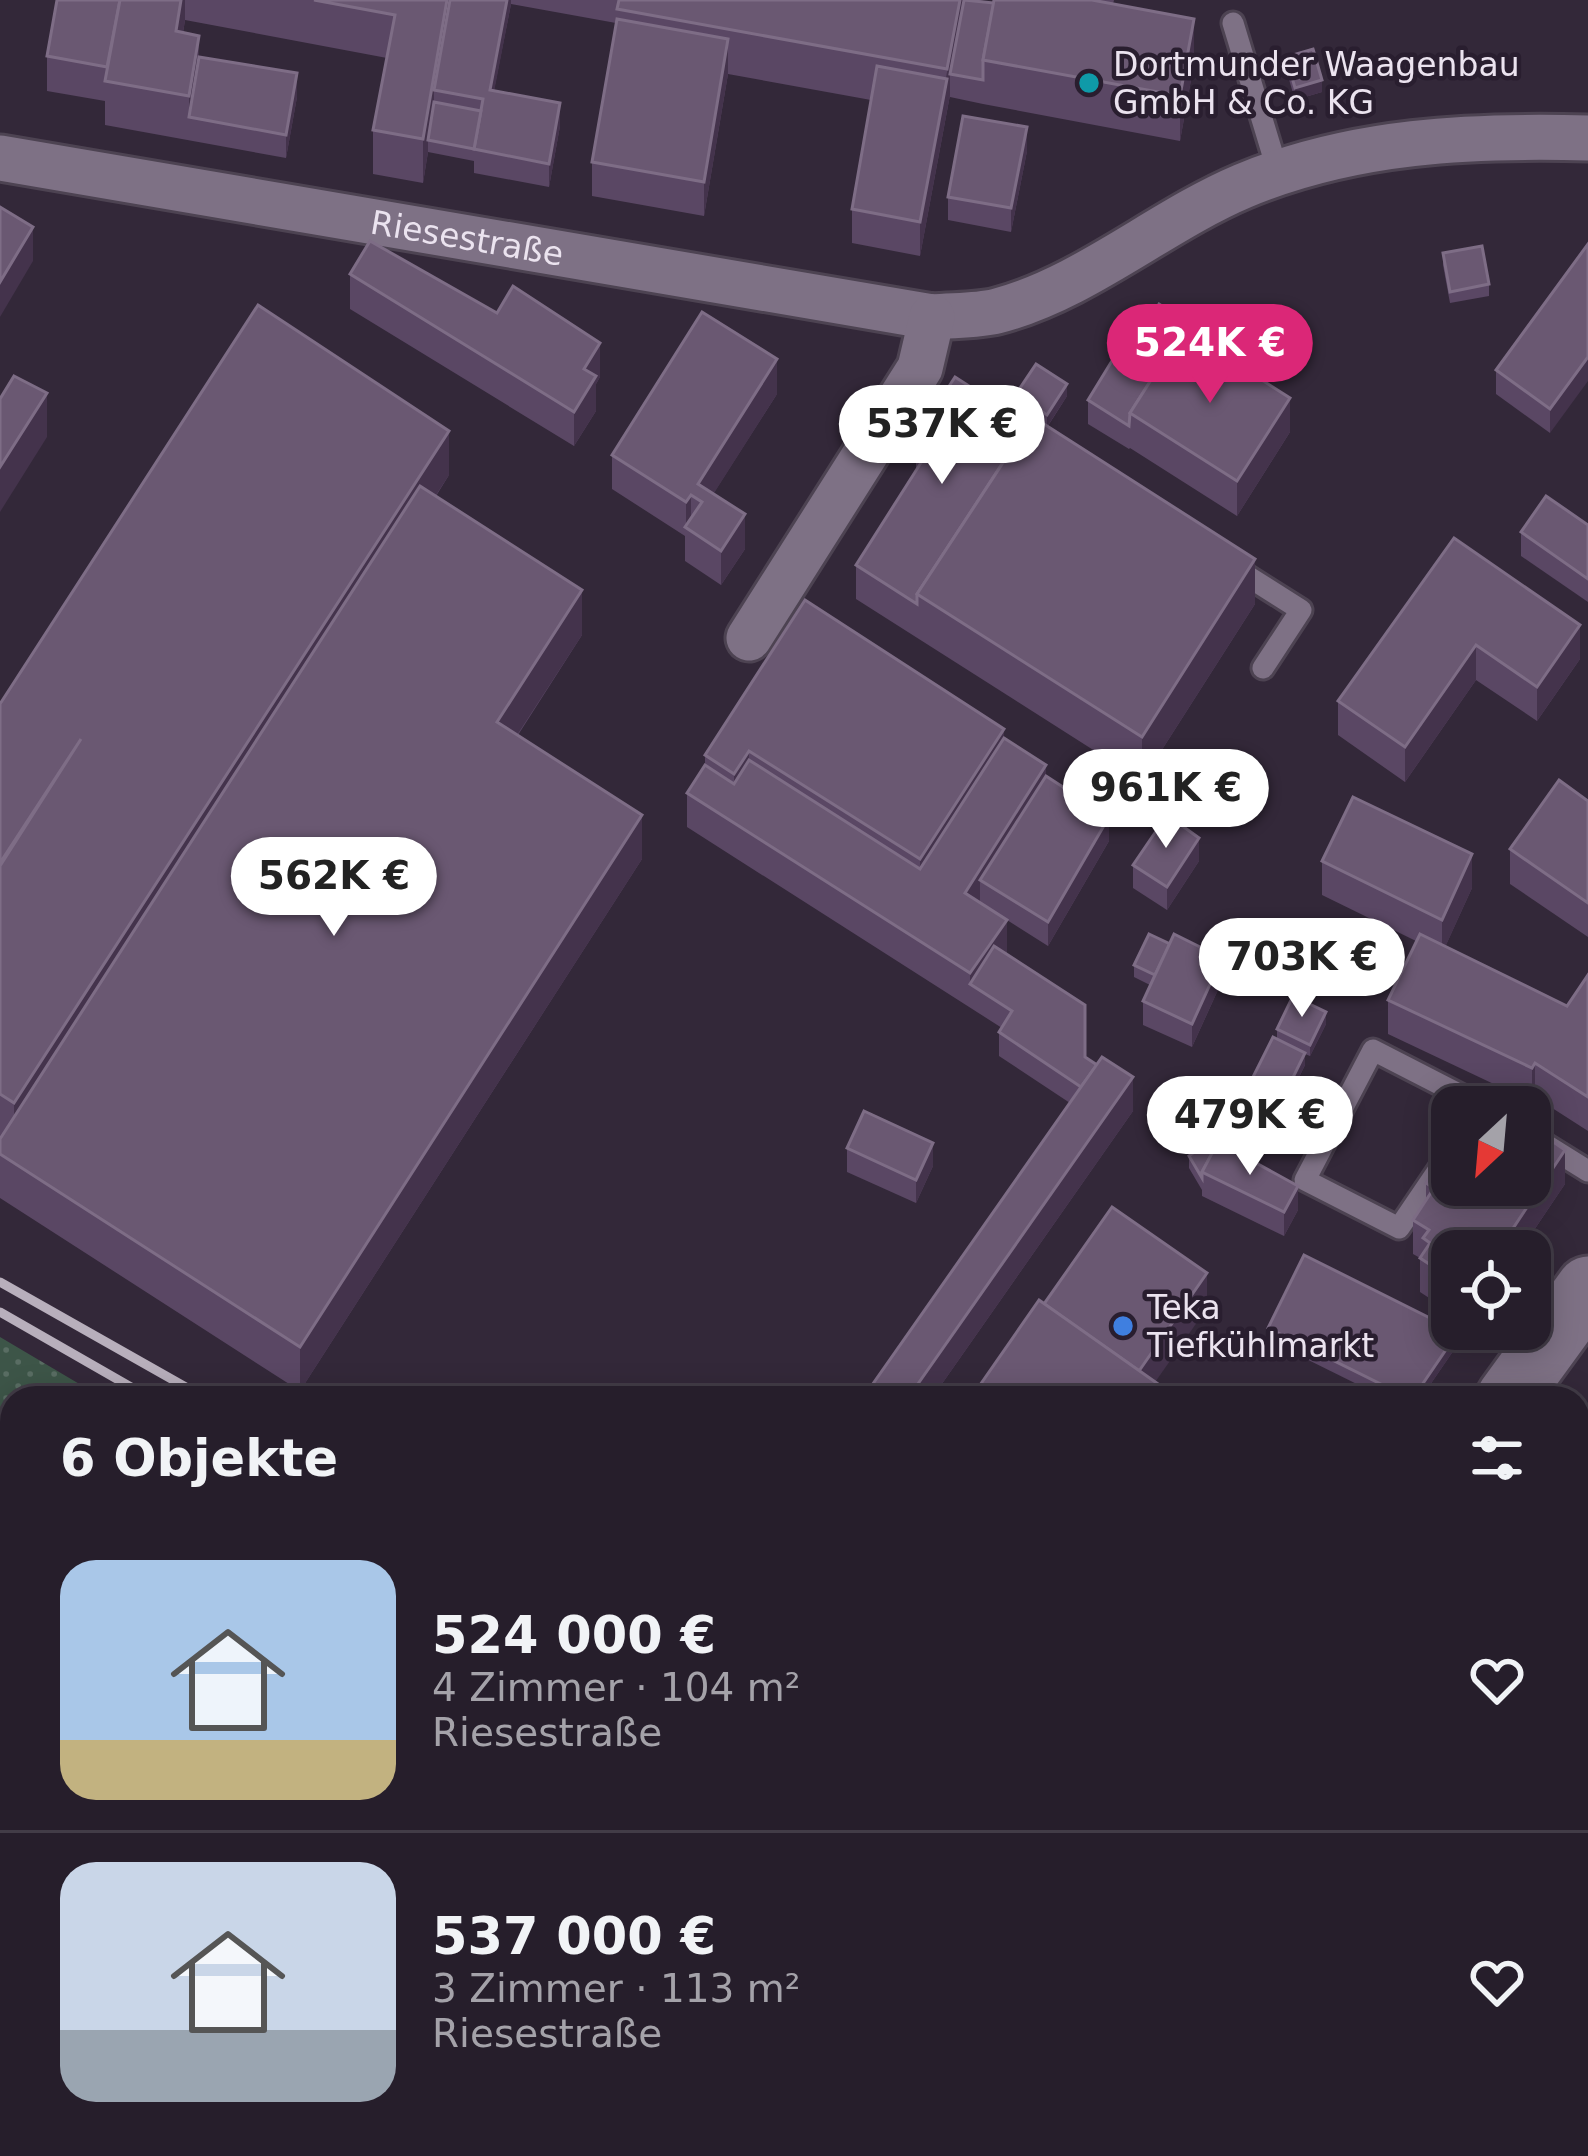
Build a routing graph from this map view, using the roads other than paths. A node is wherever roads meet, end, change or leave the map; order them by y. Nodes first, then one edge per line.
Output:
1 (1233, 23) dead end
2 (1588, 137) edge
3 (0, 158) edge
4 (1278, 172) junction
5 (932, 317) junction
6 (1217, 557) edge
7 (749, 638) dead end
8 (1262, 668) dead end
9 (1444, 1086) edge
10 (1551, 1148) edge
11 (1588, 1171) edge
12 (1431, 1181) edge
13 (1588, 1288) edge
14 (1517, 1386) edge

1 - 4 lane
2 - 4 street, Riesestraße
3 - 5 street, Riesestraße
4 - 5 street, Riesestraße
5 - 7 street
6 - 8 lane
9 - 12 lane
10 - 11 lane
13 - 14 main road

